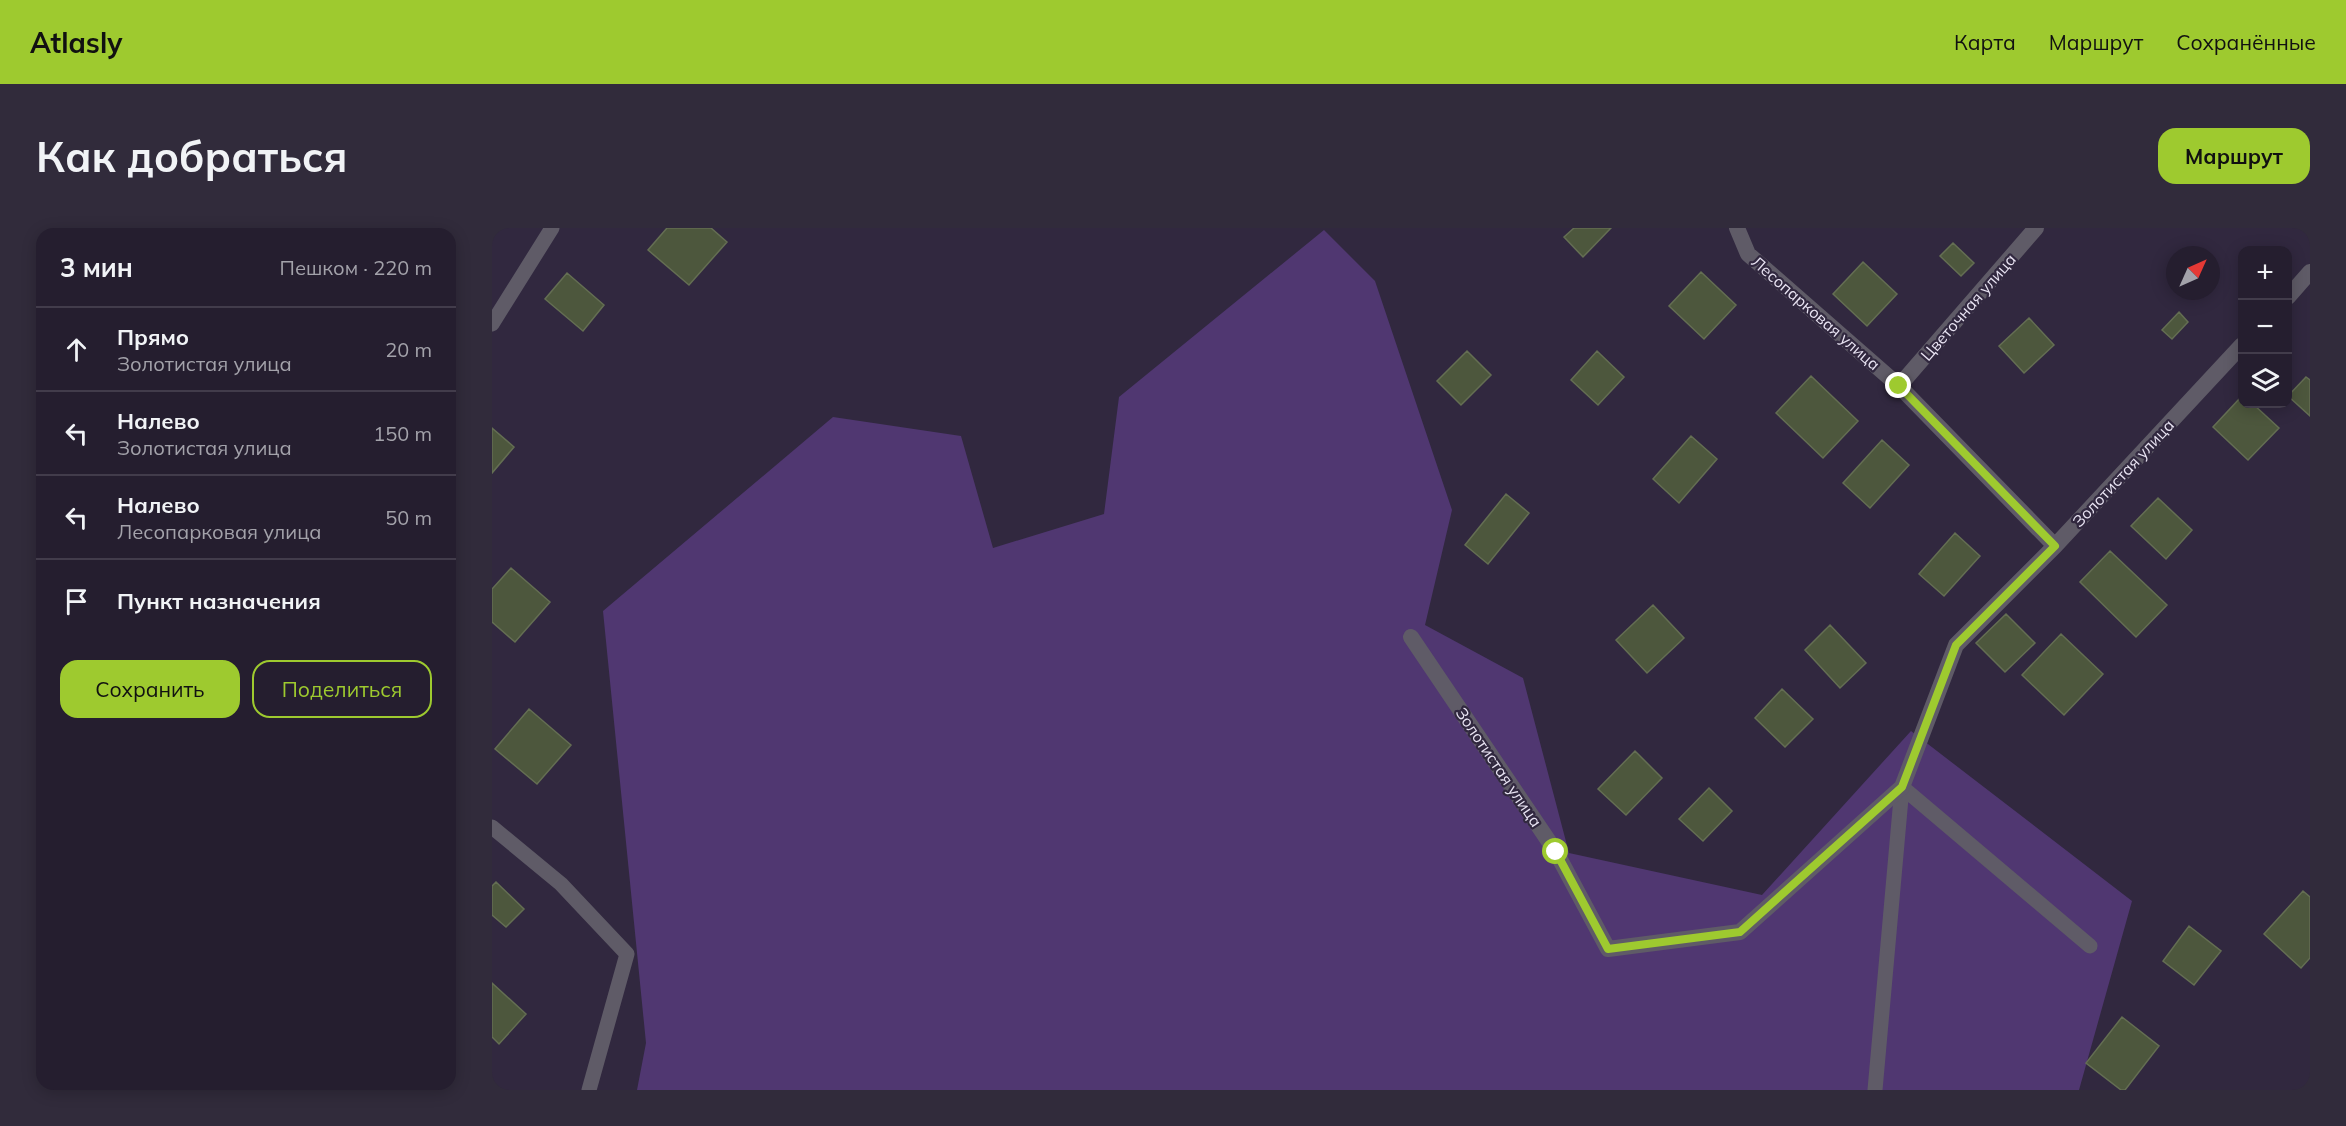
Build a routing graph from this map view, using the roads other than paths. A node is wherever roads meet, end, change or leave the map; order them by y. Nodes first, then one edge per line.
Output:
1 (552, 228) edge
2 (1737, 228) edge
3 (2036, 228) edge
4 (2310, 272) edge
5 (2292, 292) edge
6 (492, 324) edge
7 (2238, 349) edge
8 (1899, 386) junction
9 (2055, 546) junction
10 (1411, 637) dead end
11 (1902, 787) junction
12 (492, 827) edge
13 (2090, 946) dead end
14 (589, 1090) edge
15 (1875, 1090) edge

1 - 6 lane
2 - 8 street, Лесопарковая улица
3 - 8 street, Цветочная улица
4 - 5 street
7 - 9 street, Золотистая улица
8 - 9 street, Лесопарковая улица
9 - 11 street, Золотистая улица
10 - 11 street, Золотистая улица
11 - 13 lane
11 - 15 lane
12 - 14 lane

